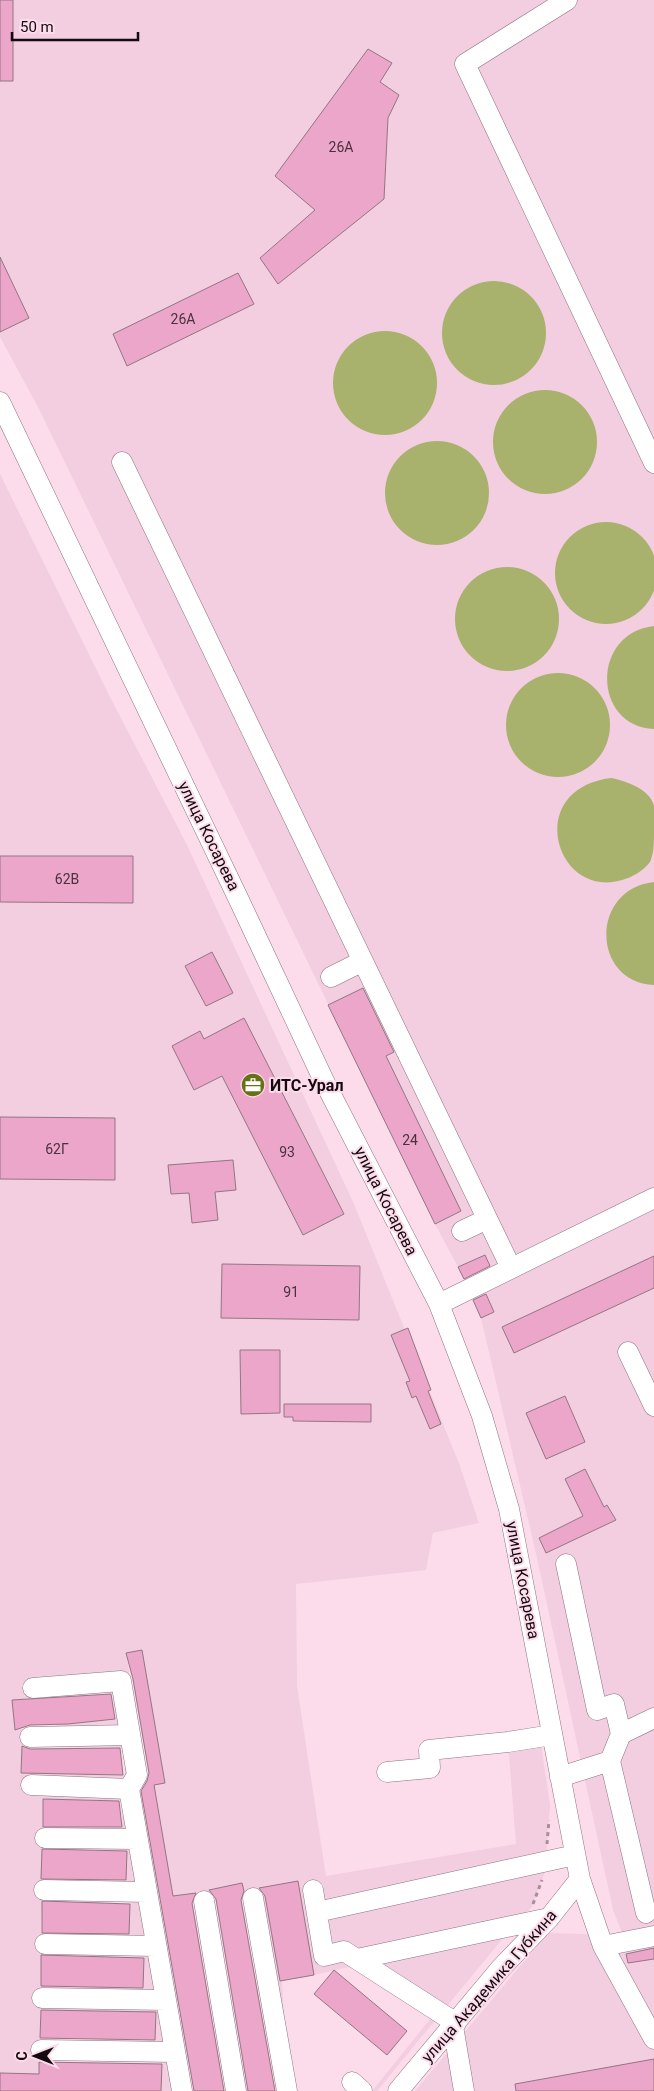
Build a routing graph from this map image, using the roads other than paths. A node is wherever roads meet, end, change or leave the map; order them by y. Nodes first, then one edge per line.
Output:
1 (568, 0) edge
2 (0, 402) edge
3 (122, 462) dead end
4 (654, 463) edge
5 (363, 961) junction
6 (331, 977) dead end
7 (654, 1198) edge
8 (488, 1219) junction
9 (462, 1231) dead end
10 (511, 1268) junction
11 (439, 1304) junction
12 (628, 1352) dead end
13 (654, 1406) edge
14 (566, 1564) dead end
15 (33, 1688) dead end
16 (654, 1718) edge
17 (552, 1734) junction
18 (621, 1734) junction
19 (130, 1735) junction
20 (30, 1738) dead end
21 (610, 1761) junction
22 (388, 1772) dead end
23 (560, 1778) junction
24 (31, 1785) dead end
25 (129, 1789) junction
26 (45, 1838) dead end
27 (138, 1839) junction
28 (575, 1855) junction
29 (580, 1879) junction
30 (44, 1890) dead end
31 (313, 1890) dead end
32 (147, 1892) junction
33 (253, 1898) dead end
34 (204, 1901) dead end
35 (317, 1912) junction
36 (646, 1913) dead end
37 (549, 1918) junction
38 (654, 1936) edge
39 (45, 1944) dead end
40 (156, 1946) junction
41 (603, 1946) junction
42 (357, 1959) junction
43 (42, 1998) dead end
44 (166, 2000) junction
45 (454, 2025) junction
46 (654, 2039) edge
47 (41, 2050) dead end
48 (175, 2052) junction
49 (182, 2091) edge
50 (236, 2091) edge
51 (287, 2091) edge
52 (398, 2091) edge
53 (464, 2091) edge

1 - 4 street
2 - 11 street, улица Косарева
3 - 5 street
5 - 6 street
5 - 8 street
7 - 10 street
8 - 9 street
8 - 10 street
10 - 11 street
11 - 17 street, улица Косарева
12 - 13 street
14 - 18 street
15 - 19 street
16 - 18 street
17 - 22 street
17 - 23 street, улица Косарева
18 - 21 street
19 - 20 street
19 - 25 street
21 - 23 street
21 - 36 street
23 - 28 street, улица Косарева
24 - 25 street
25 - 27 street
26 - 27 street
27 - 32 street
28 - 29 street, улица Косарева
28 - 35 street
29 - 37 street, улица Академика Губкина
29 - 41 street, улица Косарева
30 - 32 street
31 - 35 street
32 - 40 street
33 - 51 street
34 - 50 street
35 - 42 street
37 - 42 street
37 - 45 street, улица Академика Губкина
38 - 41 street
39 - 40 street
40 - 44 street
41 - 46 street, улица Косарева
42 - 45 street
43 - 44 street
44 - 48 street
45 - 52 street, улица Академика Губкина
45 - 53 street
47 - 48 street
48 - 49 street

